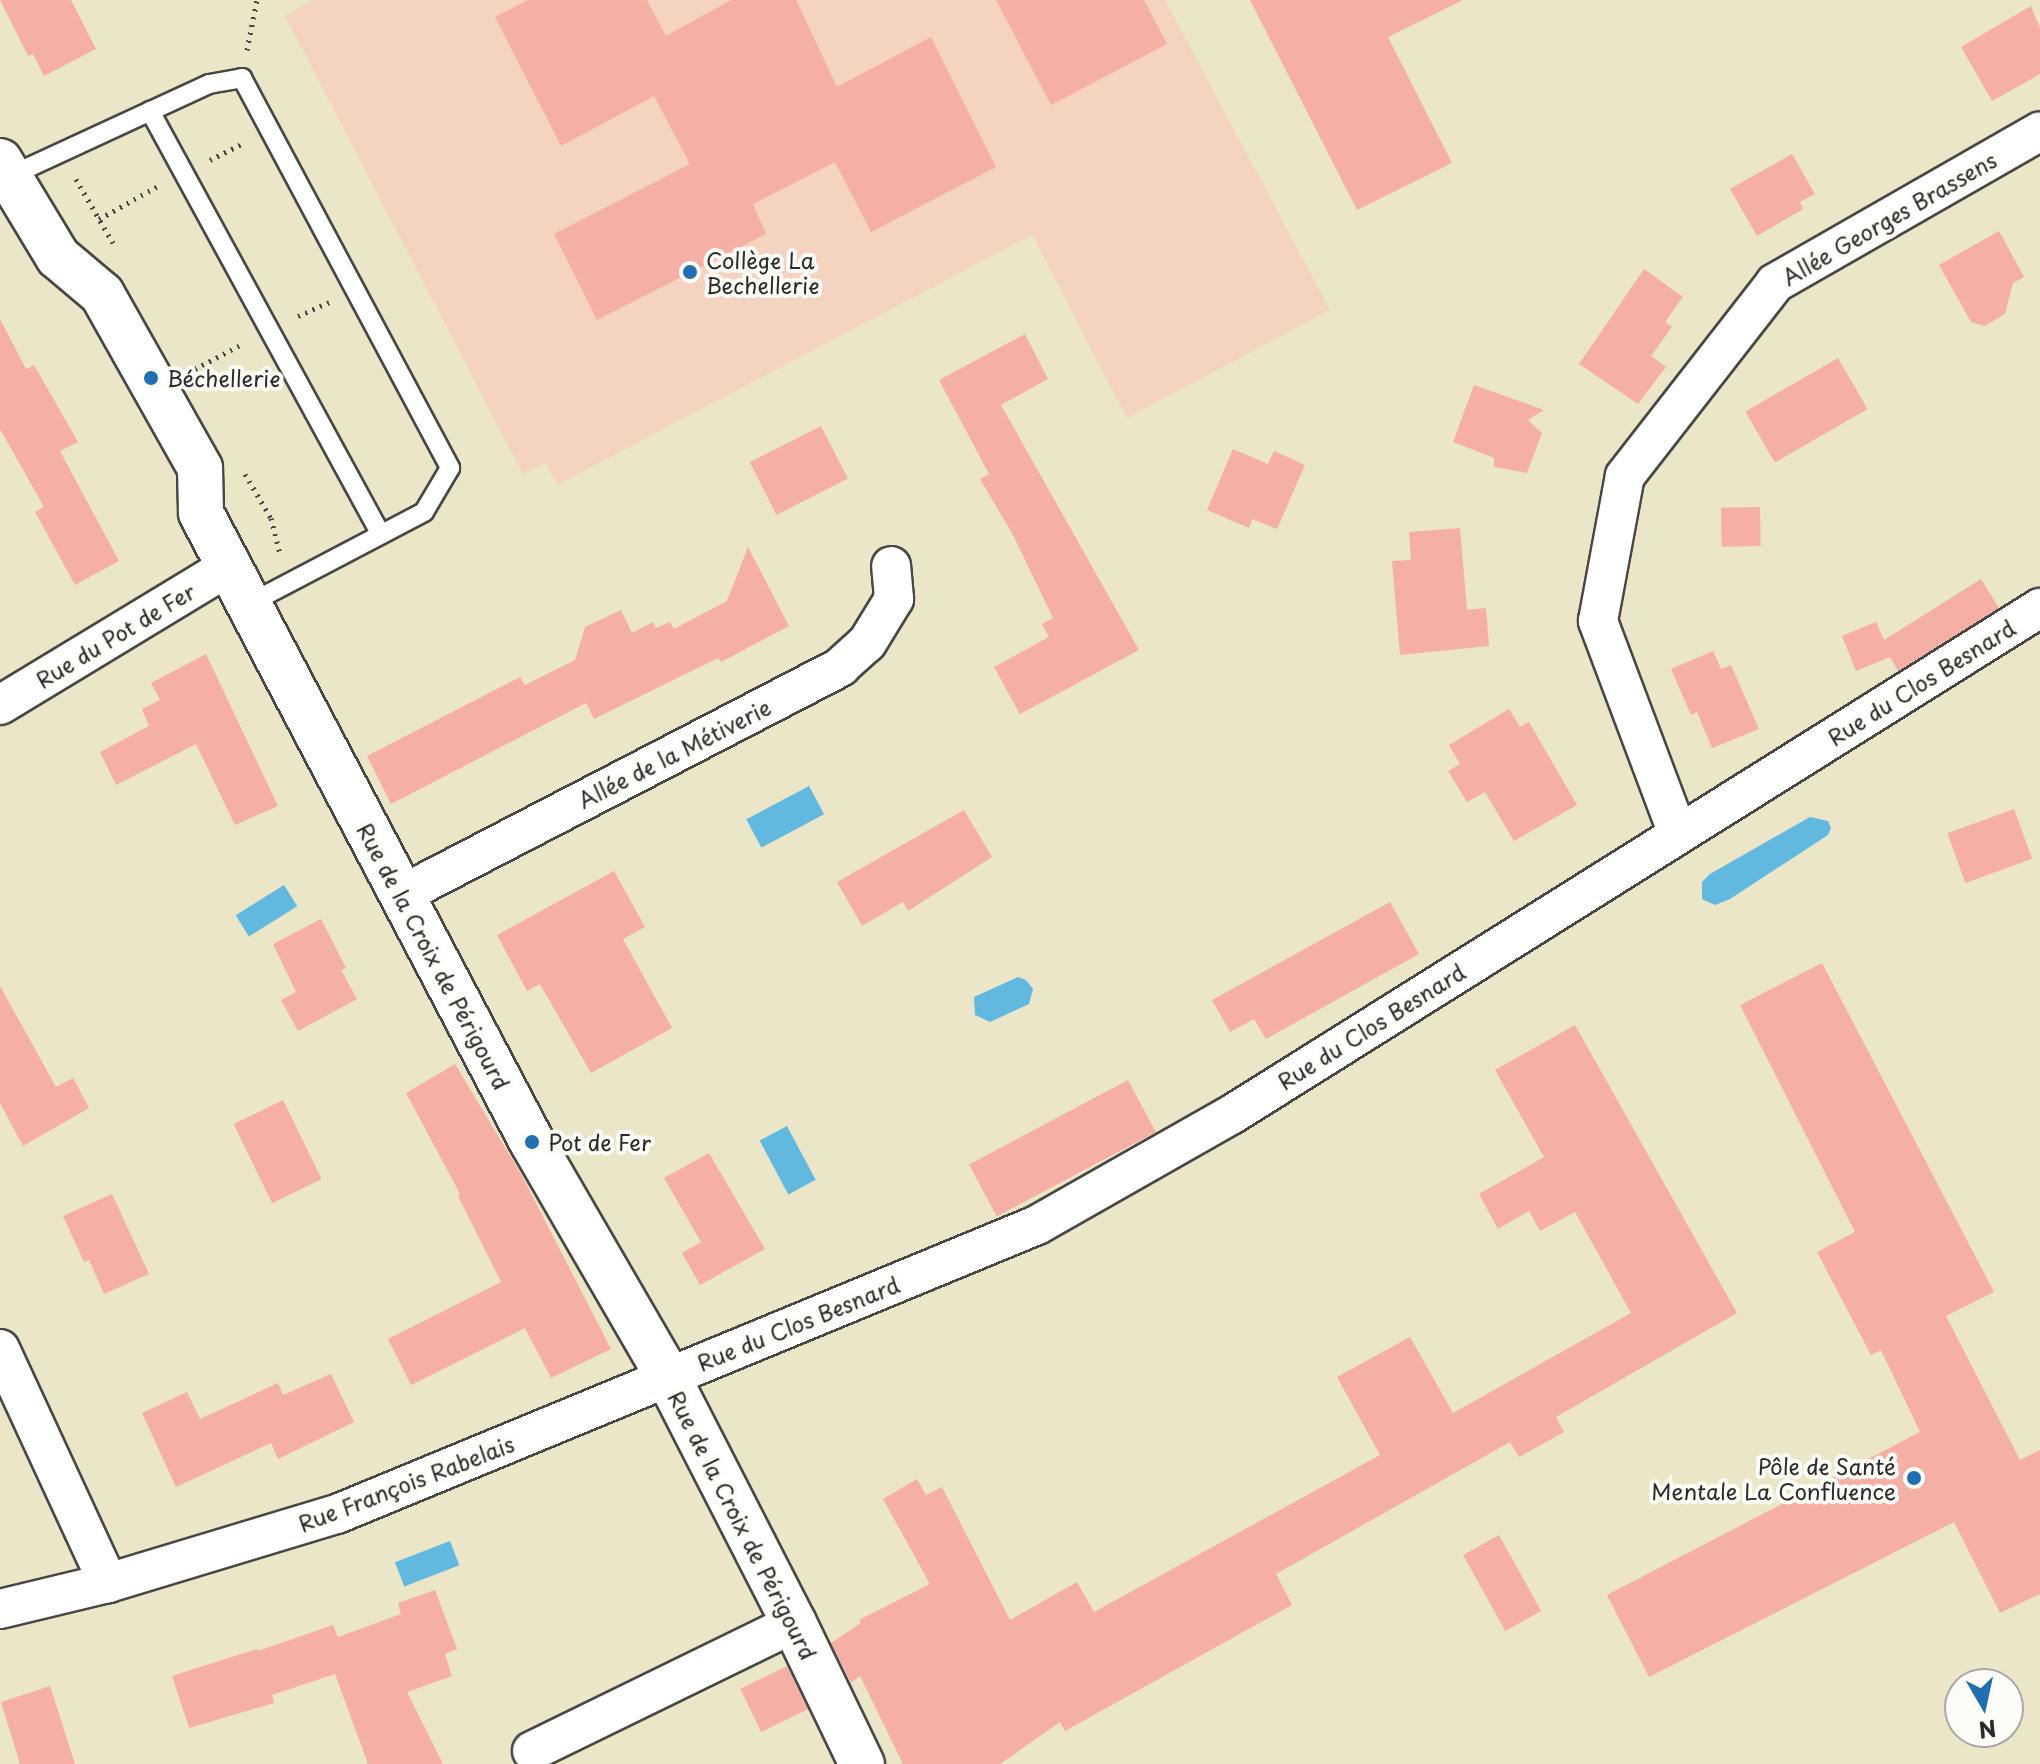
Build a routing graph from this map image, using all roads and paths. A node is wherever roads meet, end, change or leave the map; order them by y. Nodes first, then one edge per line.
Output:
1 (257, 0) edge
2 (242, 78) junction
3 (150, 111) junction
4 (2040, 131) edge
5 (3, 173) edge
6 (381, 534) junction
7 (231, 565) junction
8 (891, 566) dead end
9 (251, 603) junction
10 (2040, 608) edge
11 (0, 705) edge
12 (1678, 834) junction
13 (401, 895) junction
14 (0, 1349) edge
15 (668, 1377) junction
16 (108, 1583) junction
17 (0, 1609) edge
18 (794, 1623) junction
19 (532, 1751) dead end
20 (862, 1764) edge

1 - 2 path
2 - 3 lane
2 - 6 lane
3 - 5 lane
3 - 6 lane
4 - 12 street, Allée Georges Brassens
5 - 7 street, Rue de la Croix de Périgourd
6 - 9 lane
7 - 9 street, Rue de la Croix de Périgourd
7 - 11 street, Rue du Pot de Fer
8 - 13 street, Allée de la Métiverie
9 - 13 street, Rue de la Croix de Périgourd
10 - 12 street, Rue du Clos Besnard
12 - 15 street, Rue du Clos Besnard
13 - 15 street, Rue de la Croix de Périgourd
14 - 16 street
15 - 16 street, Rue François Rabelais
15 - 18 street, Rue de la Croix de Périgourd
16 - 17 street, Rue François Rabelais
18 - 19 street
18 - 20 street, Rue de la Croix de Périgourd

